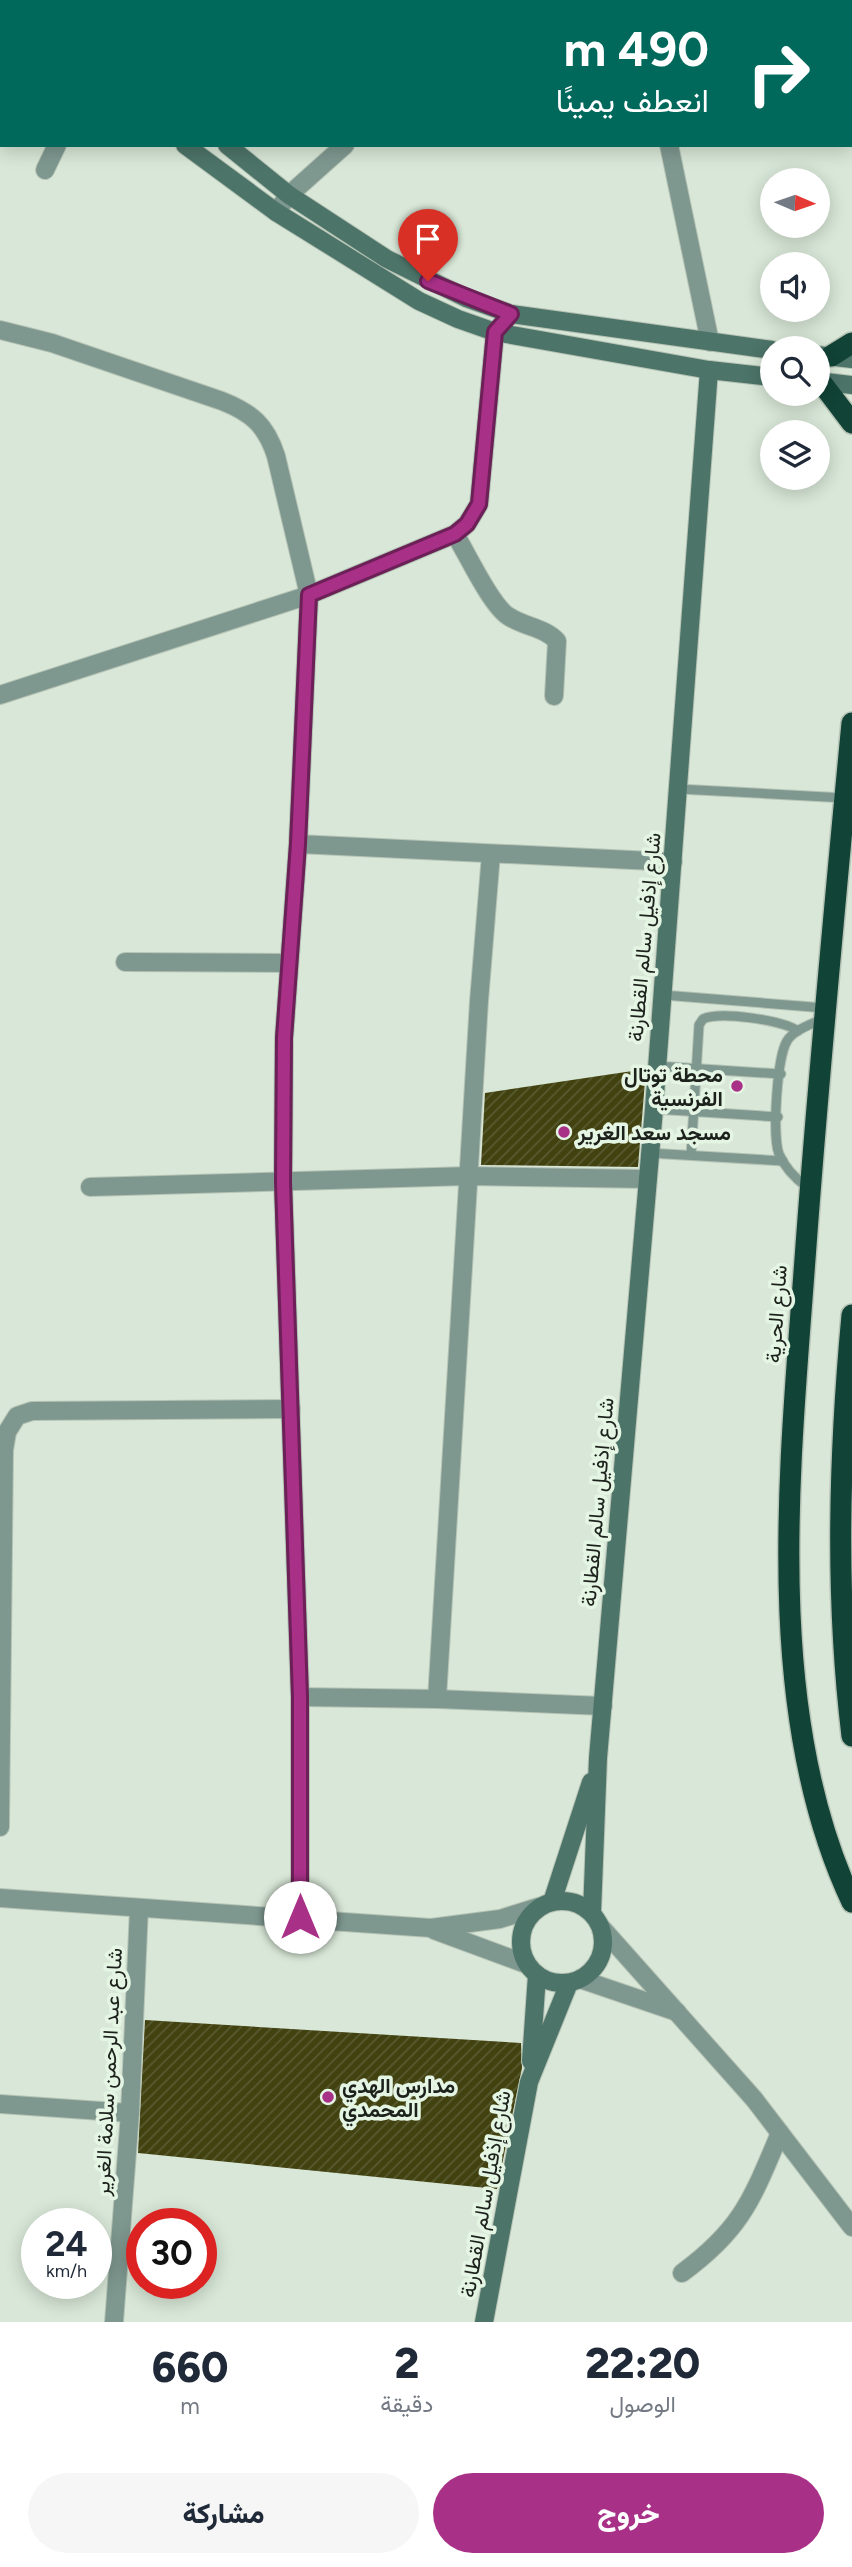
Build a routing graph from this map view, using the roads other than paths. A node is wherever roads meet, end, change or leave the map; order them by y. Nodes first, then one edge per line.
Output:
1 (56, 147) edge
2 (191, 147) edge
3 (229, 147) edge
4 (343, 147) edge
5 (669, 147) edge
6 (45, 170) dead end
7 (289, 195) junction
8 (276, 212) junction
9 (511, 314) junction
10 (0, 330) edge
11 (495, 332) junction
12 (709, 342) junction
13 (852, 343) edge
14 (760, 348) edge
15 (834, 357) edge
16 (709, 370) junction
17 (760, 376) edge
18 (830, 383) edge
19 (852, 385) edge
20 (830, 396) edge
21 (852, 423) edge
22 (455, 534) junction
23 (309, 595) junction
24 (0, 695) edge
25 (554, 696) dead end
26 (852, 723) edge
27 (679, 789) junction
28 (845, 798) junction
29 (298, 844) junction
30 (491, 854) junction
31 (674, 862) junction
32 (125, 962) dead end
33 (289, 963) junction
34 (663, 995) junction
35 (826, 1013) junction
36 (798, 1031) junction
37 (657, 1066) junction
38 (696, 1069) junction
39 (780, 1074) junction
40 (654, 1109) junction
41 (694, 1111) junction
42 (778, 1116) junction
43 (649, 1153) junction
44 (691, 1155) junction
45 (783, 1161) junction
46 (469, 1176) junction
47 (647, 1179) junction
48 (283, 1182) junction
49 (90, 1187) dead end
50 (810, 1189) junction
51 (852, 1315) edge
52 (291, 1409) junction
53 (300, 1697) junction
54 (437, 1699) junction
55 (603, 1706) junction
56 (852, 1736) edge
57 (598, 1758) junction
58 (0, 1827) edge
59 (0, 1898) edge
60 (852, 1902) edge
61 (545, 1905) junction
62 (139, 1908) junction
63 (300, 1917) junction
64 (596, 1920) junction
65 (431, 1928) junction
66 (531, 1969) junction
67 (575, 1981) junction
68 (680, 2014) junction
69 (531, 2075) junction
70 (0, 2104) edge
71 (130, 2113) junction
72 (780, 2133) junction
73 (852, 2227) edge
74 (682, 2273) dead end
75 (114, 2322) edge
76 (484, 2322) edge

1 - 6 street
2 - 8 street
3 - 7 street
4 - 7 street
5 - 12 street
7 - 8 street
7 - 9 street
8 - 11 street
9 - 11 street
9 - 12 street
10 - 23 street
11 - 16 street
11 - 22 street
12 - 14 street
13 - 15 highway
16 - 17 street
16 - 27 street, شارع إذفيل سالم القطارنة
18 - 19 street
20 - 21 highway
22 - 23 street
22 - 25 street
23 - 24 street
23 - 29 street
26 - 28 highway, شارع الحرية
27 - 28 lane
27 - 31 street, شارع إذفيل سالم القطارنة
28 - 35 highway, شارع الحرية
29 - 30 street
29 - 33 street
30 - 31 street
30 - 46 street
31 - 34 street, شارع إذفيل سالم القطارنة
32 - 33 street
33 - 48 street
34 - 35 lane
34 - 37 street, شارع إذفيل سالم القطارنة
35 - 36 lane
35 - 50 highway, شارع الحرية
36 - 38 lane
36 - 39 lane
37 - 38 lane
37 - 40 street, شارع إذفيل سالم القطارنة
38 - 39 lane
38 - 41 lane
39 - 42 lane
40 - 41 lane
40 - 43 street, شارع إذفيل سالم القطارنة
41 - 42 lane
41 - 44 lane
42 - 45 lane
43 - 44 lane
43 - 47 street, شارع إذفيل سالم القطارنة
44 - 45 lane
45 - 50 lane
46 - 47 street
46 - 48 street
46 - 54 street
47 - 55 street, شارع إذفيل سالم القطارنة
48 - 49 street
48 - 52 street
50 - 60 highway, شارع الحرية
51 - 56 highway
52 - 53 street
52 - 58 street
53 - 54 street
53 - 63 street
54 - 55 street
55 - 57 street, شارع إذفيل سالم القطارنة
57 - 61 street, شارع إذفيل سالم القطارنة
57 - 64 street, شارع إذفيل سالم القطارنة
59 - 62 street
61 - 64 street
61 - 65 street
61 - 66 street
62 - 63 street
62 - 71 street, شارع عبد الرحمن سلامة الغرير
63 - 65 street
64 - 67 street
64 - 68 street
65 - 66 street
66 - 67 street
66 - 69 street, شارع إذفيل سالم القطارنة
67 - 68 street
67 - 69 street, شارع إذفيل سالم القطارنة
68 - 72 street
69 - 76 street, شارع إذفيل سالم القطارنة
70 - 71 street
71 - 75 street, شارع عبد الرحمن سلامة الغرير
72 - 73 street
72 - 74 street

